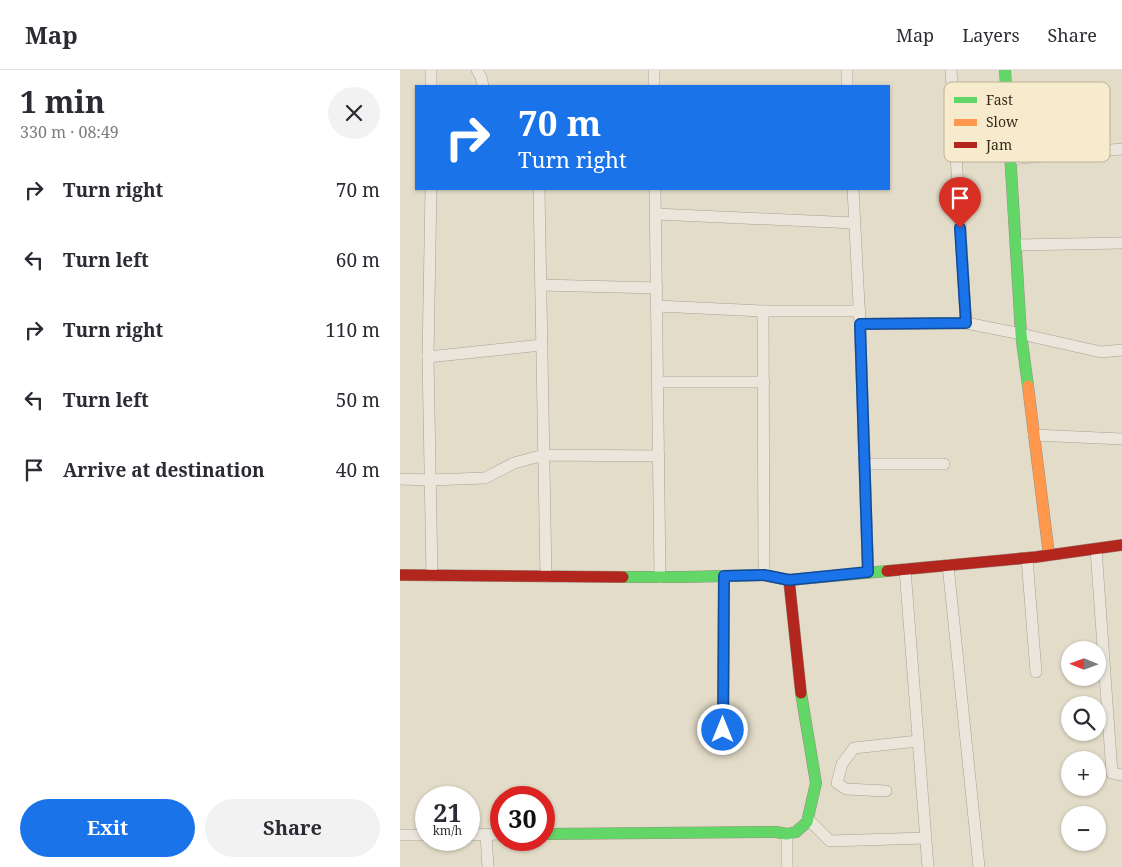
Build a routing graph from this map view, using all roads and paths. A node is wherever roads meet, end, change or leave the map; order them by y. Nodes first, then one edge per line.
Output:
1 (431, 70) edge
2 (477, 70) edge
3 (654, 70) edge
4 (846, 70) edge
5 (431, 85) edge
6 (482, 85) edge
7 (654, 85) edge
8 (847, 85) edge
9 (956, 162) edge
10 (1010, 162) edge
11 (431, 190) edge
12 (539, 190) edge
13 (655, 190) edge
14 (853, 190) edge
15 (656, 214) junction
16 (855, 223) junction
17 (1122, 243) edge
18 (1016, 246) junction
19 (541, 285) junction
20 (656, 288) junction
21 (657, 306) junction
22 (763, 311) junction
23 (860, 311) junction
24 (966, 323) junction
25 (860, 324) junction
26 (1021, 334) junction
27 (542, 345) junction
28 (1122, 350) edge
29 (428, 356) junction
30 (658, 382) junction
31 (764, 382) junction
32 (1034, 435) junction
33 (1122, 439) edge
34 (544, 455) junction
35 (658, 456) junction
36 (865, 464) junction
37 (944, 464) dead end
38 (400, 479) edge
39 (430, 480) junction
40 (1122, 545) edge
41 (1096, 549) junction
42 (1049, 555) junction
43 (1027, 558) junction
44 (948, 565) junction
45 (905, 569) junction
46 (868, 572) junction
47 (400, 575) edge
48 (764, 575) junction
49 (432, 576) junction
50 (546, 576) junction
51 (724, 576) junction
52 (660, 577) junction
53 (789, 580) junction
54 (1036, 672) dead end
55 (723, 730) dead end
56 (918, 741) junction
57 (1122, 775) edge
58 (886, 791) dead end
59 (808, 819) junction
60 (480, 834) edge
61 (486, 834) junction
62 (490, 834) edge
63 (555, 834) edge
64 (787, 834) junction
65 (400, 835) edge
66 (415, 835) edge
67 (925, 838) junction
68 (488, 867) edge
69 (787, 867) edge
70 (928, 867) edge
71 (979, 867) edge

1 - 5 street
2 - 6 street
3 - 7 street
4 - 8 street
9 - 24 street
10 - 18 street
11 - 29 street
12 - 19 street
13 - 15 street
14 - 16 street
15 - 16 street
15 - 20 street
16 - 23 street
17 - 18 street
18 - 26 street
19 - 20 street
19 - 27 street
20 - 21 street
21 - 22 street
21 - 30 street
22 - 23 street
22 - 31 street
23 - 25 street
24 - 25 street
24 - 26 street
25 - 36 street
26 - 28 street
26 - 32 street
27 - 29 street
27 - 34 street
29 - 39 street
30 - 31 street
30 - 35 street
31 - 48 street
32 - 33 street
32 - 42 street
34 - 35 street
34 - 39 street
34 - 50 street
35 - 52 street
36 - 37 street
36 - 46 street
38 - 39 street
39 - 49 street
40 - 41 street
41 - 42 street
41 - 57 street
42 - 43 street
43 - 44 street
43 - 54 street
44 - 45 street
44 - 71 street
45 - 46 street
45 - 56 street
46 - 53 street
47 - 49 street
48 - 51 street
48 - 53 street
49 - 50 street
50 - 52 street
51 - 52 street
51 - 55 street
53 - 59 street
56 - 58 street
56 - 67 street
59 - 64 street
59 - 67 street
60 - 61 street
61 - 62 street
61 - 68 street
63 - 64 street
64 - 69 street
65 - 66 street
67 - 70 street

